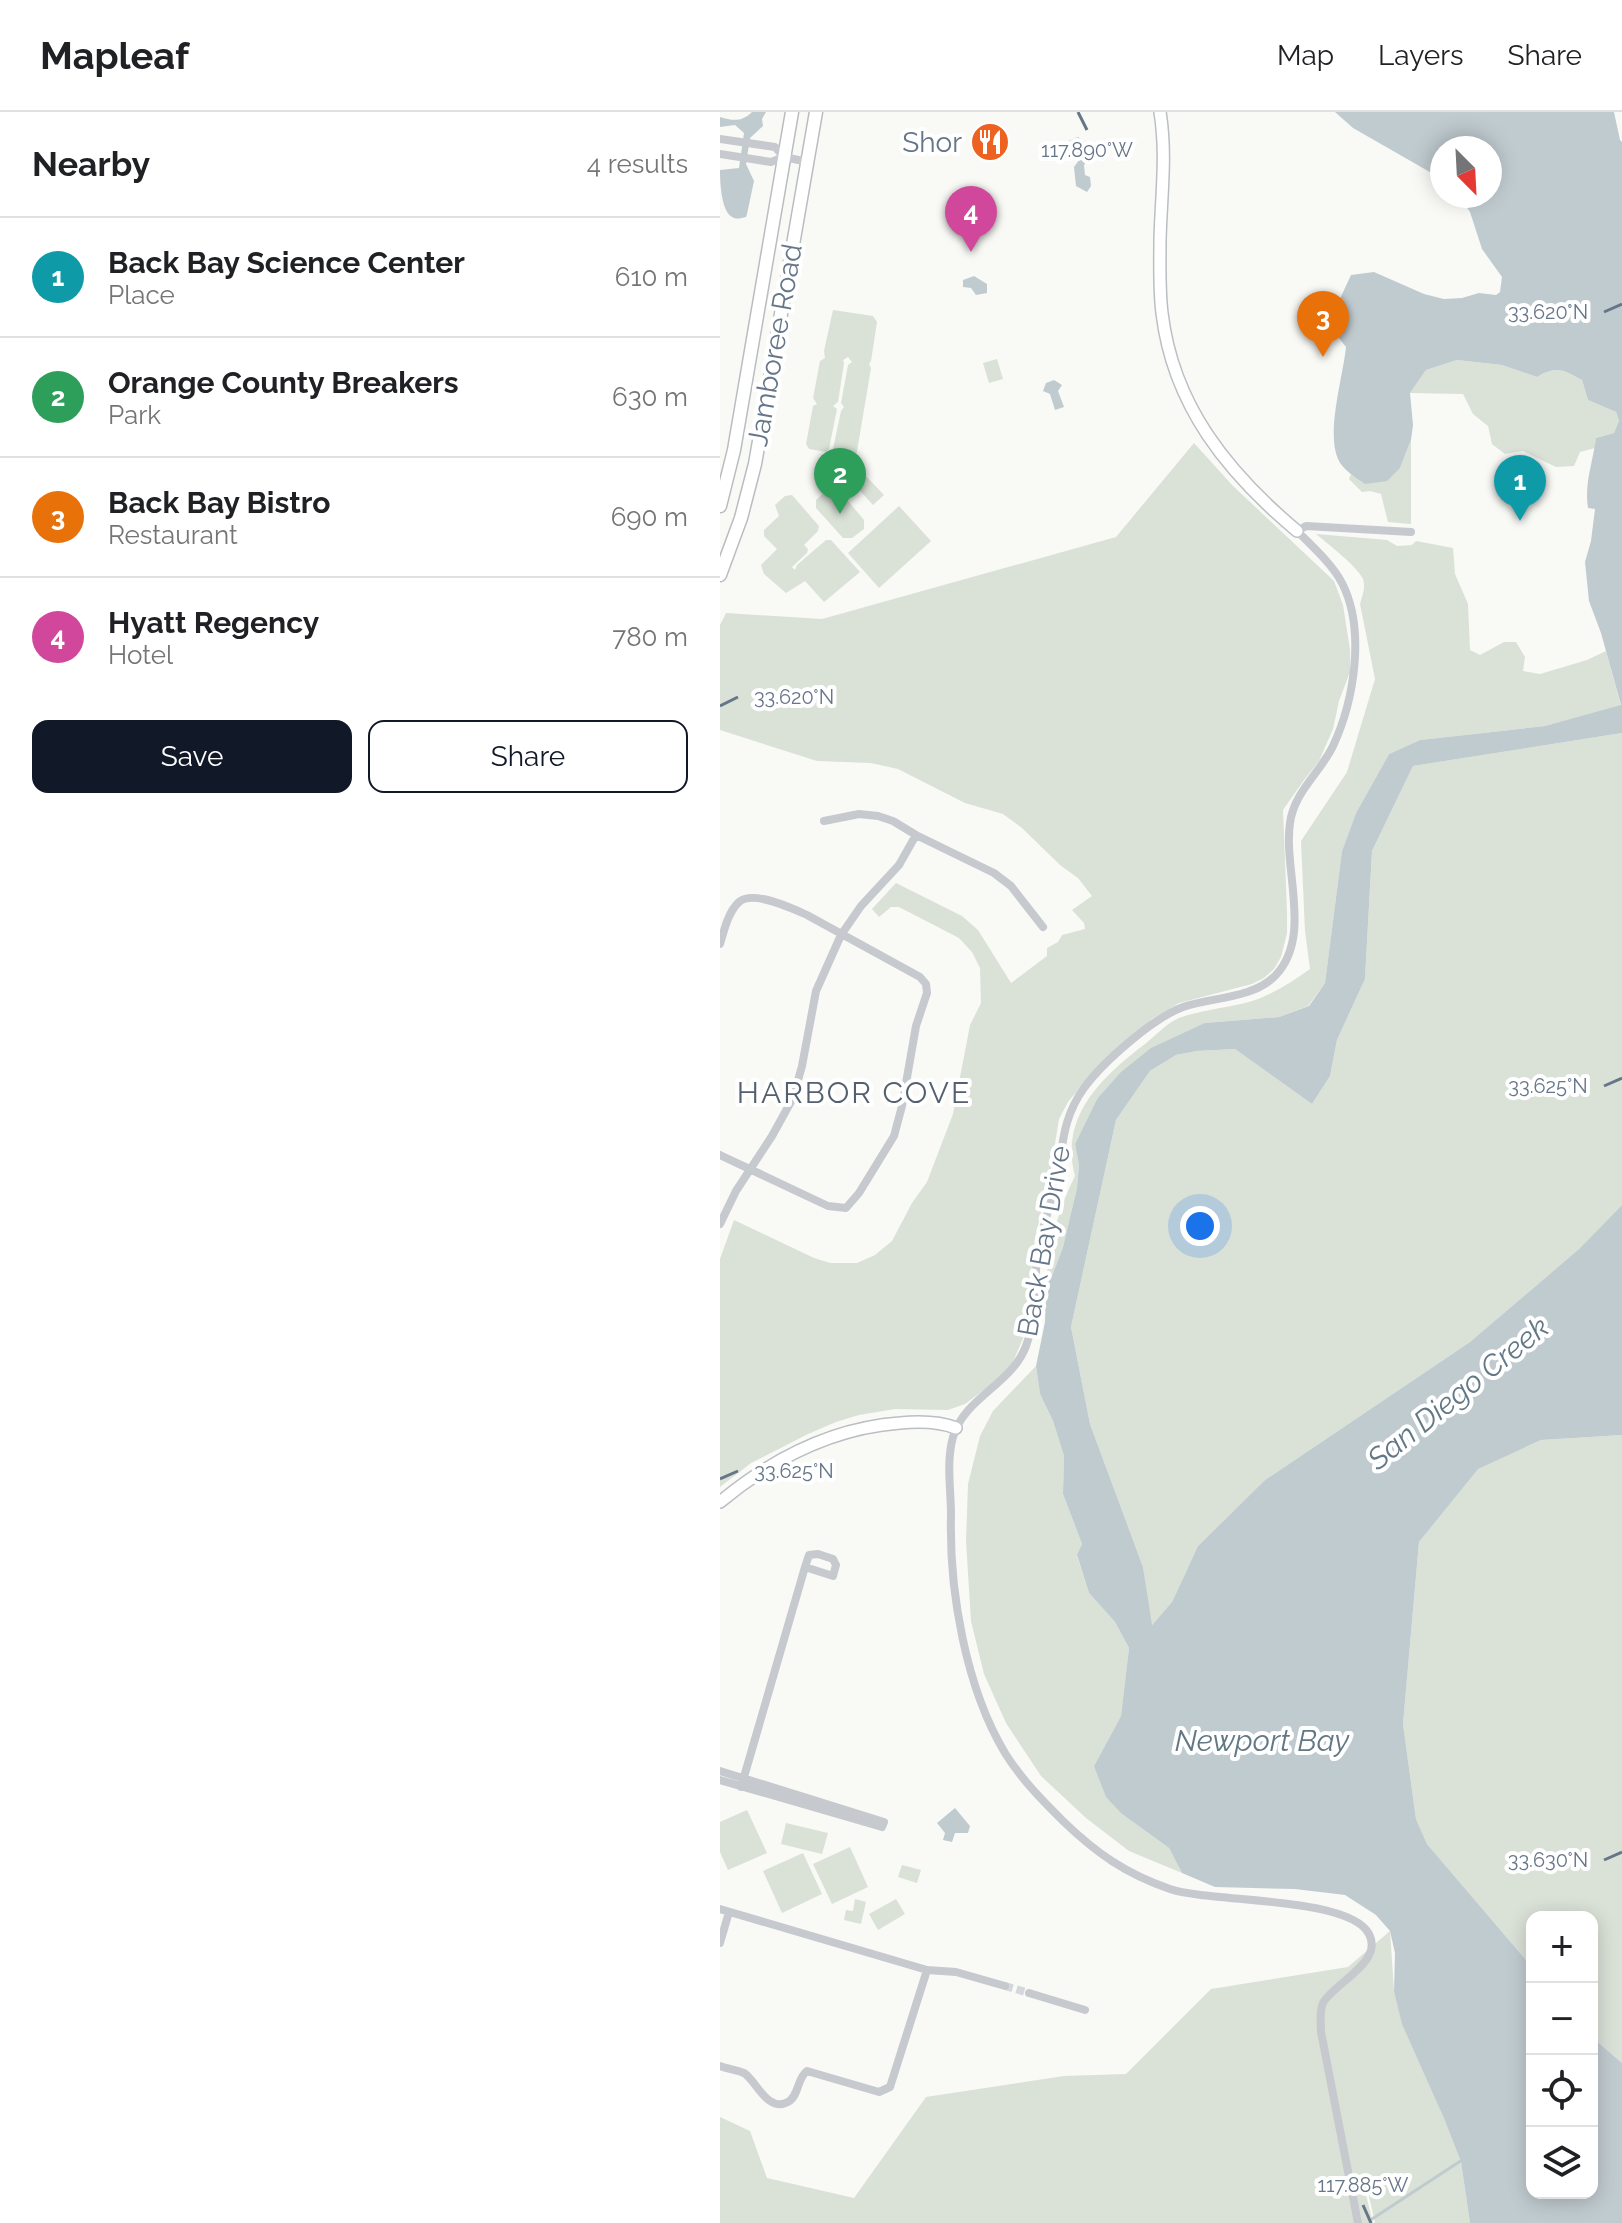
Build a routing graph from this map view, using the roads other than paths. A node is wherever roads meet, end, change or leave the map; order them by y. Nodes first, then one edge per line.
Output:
1 (792, 112) edge
2 (816, 112) edge
3 (1160, 112) edge
4 (720, 139) edge
5 (747, 143) junction
6 (720, 154) edge
7 (784, 157) junction
8 (744, 158) junction
9 (808, 162) junction
10 (720, 506) edge
11 (1297, 531) junction
12 (1411, 532) dead end
13 (720, 575) edge
14 (824, 821) dead end
15 (916, 835) junction
16 (1043, 927) dead end
17 (841, 935) junction
18 (720, 944) edge
19 (720, 1155) edge
20 (750, 1169) junction
21 (720, 1224) edge
22 (956, 1428) junction
23 (720, 1502) edge
24 (805, 1567) dead end
25 (720, 1771) edge
26 (720, 1780) edge
27 (742, 1783) junction
28 (725, 1910) edge
29 (720, 1943) edge
30 (927, 1970) junction
31 (1005, 1986) tunnel mouth
32 (1029, 1993) tunnel mouth
33 (1085, 2010) dead end
34 (720, 2066) edge
35 (1358, 2223) edge

1 - 7 main road, Jamboree Road
2 - 9 main road, Jamboree Road
3 - 11 street, Back Bay Drive
4 - 5 street
5 - 7 street
5 - 8 street
6 - 8 street
7 - 8 street
7 - 9 street
7 - 10 main road, Jamboree Road
9 - 13 main road, Jamboree Road
11 - 12 street
11 - 22 street, Back Bay Drive
14 - 15 street
15 - 16 street
15 - 17 street
17 - 18 street
17 - 20 street
17 - 20 street
19 - 20 street
20 - 21 street
22 - 23 street
22 - 35 street
24 - 27 street
25 - 27 street
26 - 27 street
27 - 27 street
28 - 29 street
28 - 30 street
30 - 31 street
30 - 34 street
32 - 33 street

